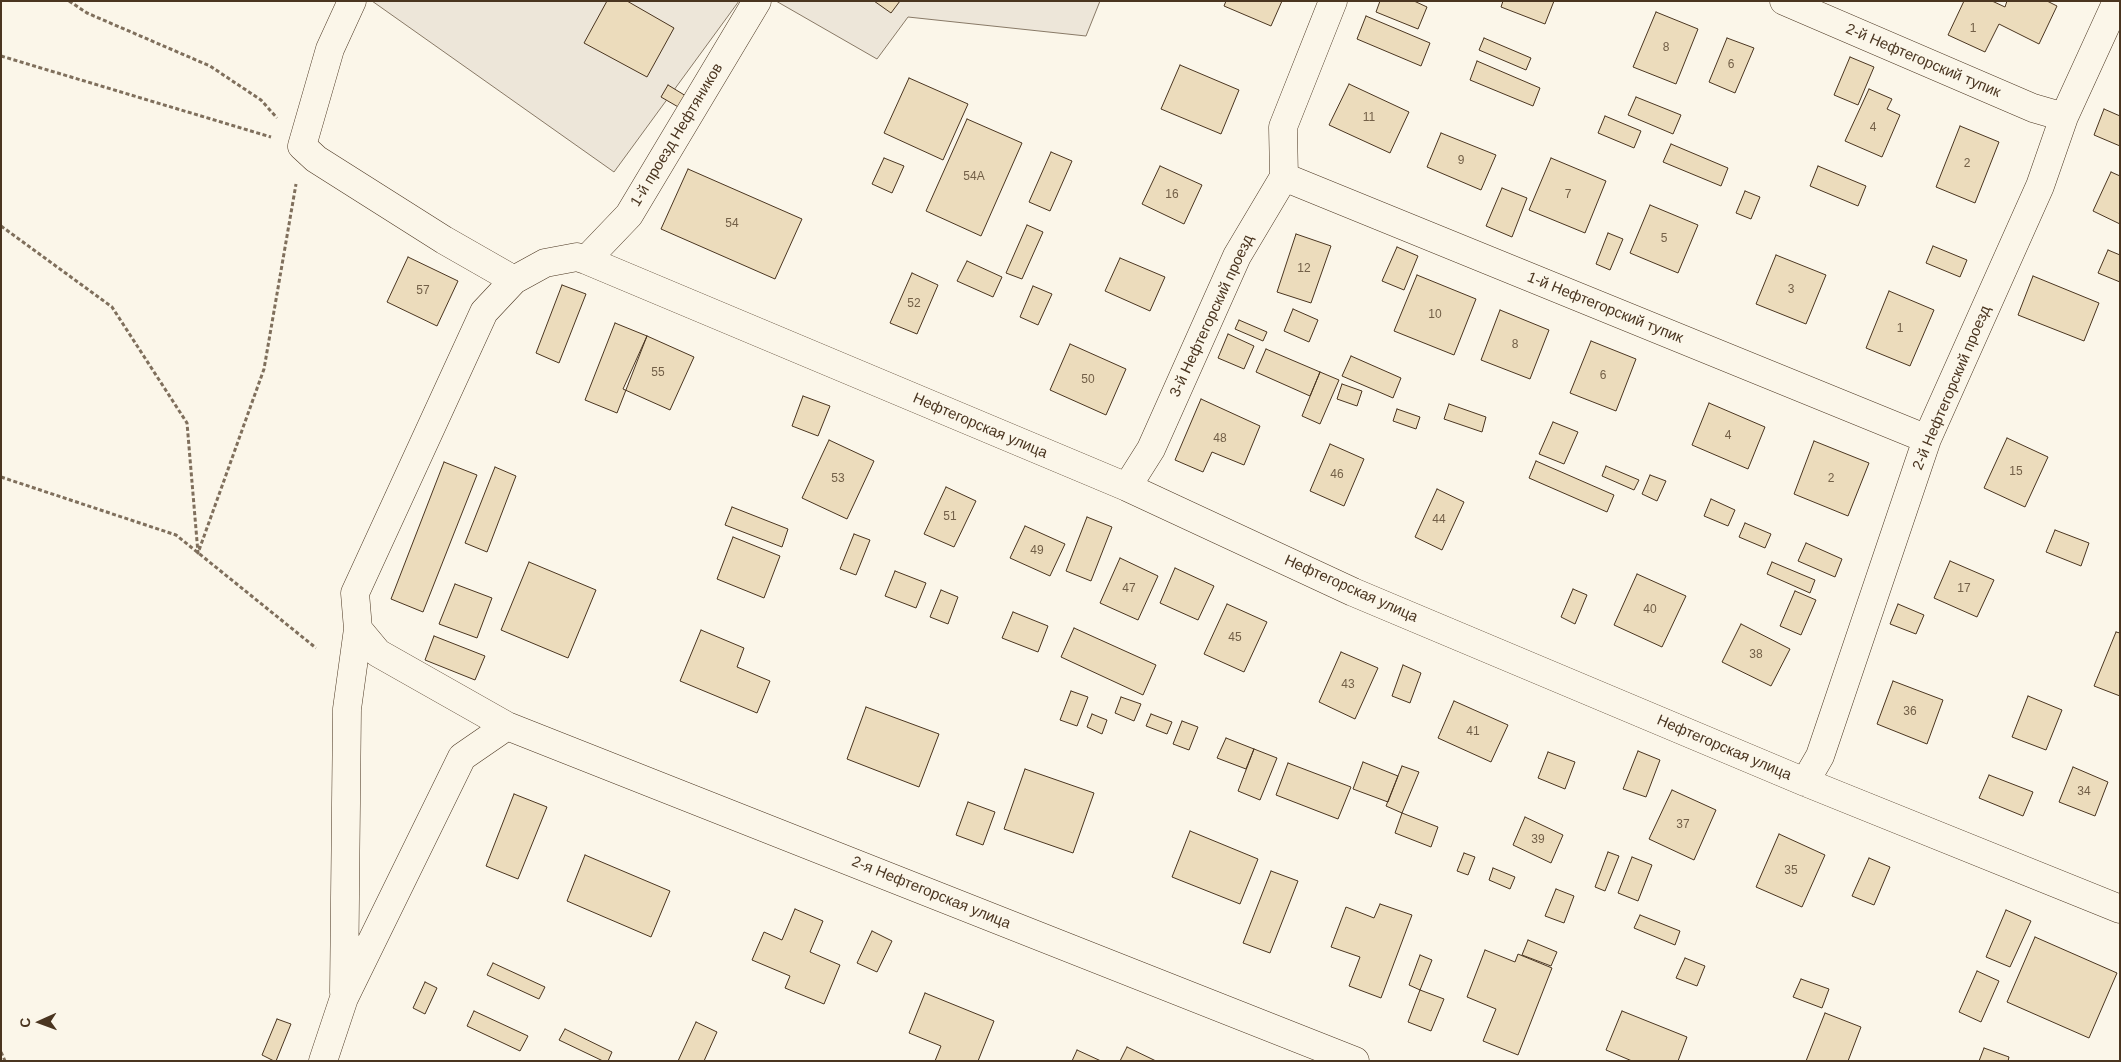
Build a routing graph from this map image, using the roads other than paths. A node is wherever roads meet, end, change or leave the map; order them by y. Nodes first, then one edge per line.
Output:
1 (352, 1) edge
2 (757, 1) edge
3 (1333, 1) edge
4 (1784, 1) edge
5 (2117, 1) edge
6 (2064, 117) junction
7 (1284, 177) junction
8 (586, 260) junction
9 (514, 280) junction
10 (1927, 439) junction
11 (1127, 487) junction
12 (358, 630) junction
13 (507, 726) junction
14 (1805, 782) junction
15 (2120, 909) edge
16 (344, 998) junction
17 (322, 1061) edge
18 (1356, 1061) edge

1 - 9 street
2 - 8 street, 1-й проезд Нефтяников
3 - 7 street
4 - 6 street, 2-й Нефтегорский тупик
5 - 6 street, 2-й Нефтегорский проезд
6 - 10 street, 2-й Нефтегорский проезд
7 - 10 street, 1-й Нефтегорский тупик
7 - 11 street, 3-й Нефтегорский проезд
8 - 9 street
8 - 11 street, Нефтегорская улица
9 - 12 street
10 - 14 street, 2-й Нефтегорский проезд
11 - 14 street, Нефтегорская улица
12 - 13 street, 2-я Нефтегорская улица
12 - 16 street
13 - 16 street
13 - 18 street, 2-я Нефтегорская улица
14 - 15 street, Нефтегорская улица
16 - 17 street

